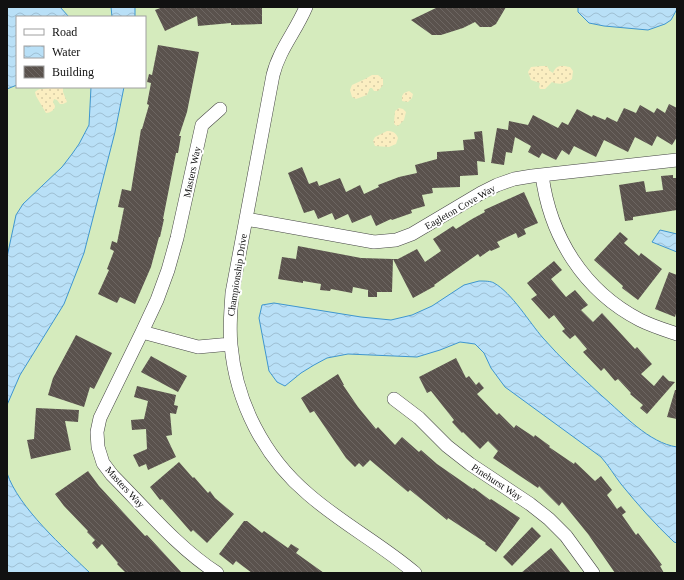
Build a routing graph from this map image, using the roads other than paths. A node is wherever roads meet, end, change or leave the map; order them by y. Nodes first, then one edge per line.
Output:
1 (306, 7) edge
2 (220, 109) dead end
3 (677, 160) edge
4 (542, 175) junction
5 (246, 219) junction
6 (142, 332) junction
7 (677, 334) edge
8 (231, 344) junction
9 (394, 399) dead end
10 (218, 573) edge
11 (415, 573) edge
12 (593, 573) edge

1 - 5 street, Championship Drive
2 - 6 street, Masters Way
3 - 4 street, Eagleton Cove Way
4 - 5 street, Eagleton Cove Way
4 - 7 street
5 - 8 street, Championship Drive
6 - 8 street
6 - 10 street, Masters Way
8 - 11 street, Championship Drive
9 - 12 street, Pinehurst Way

